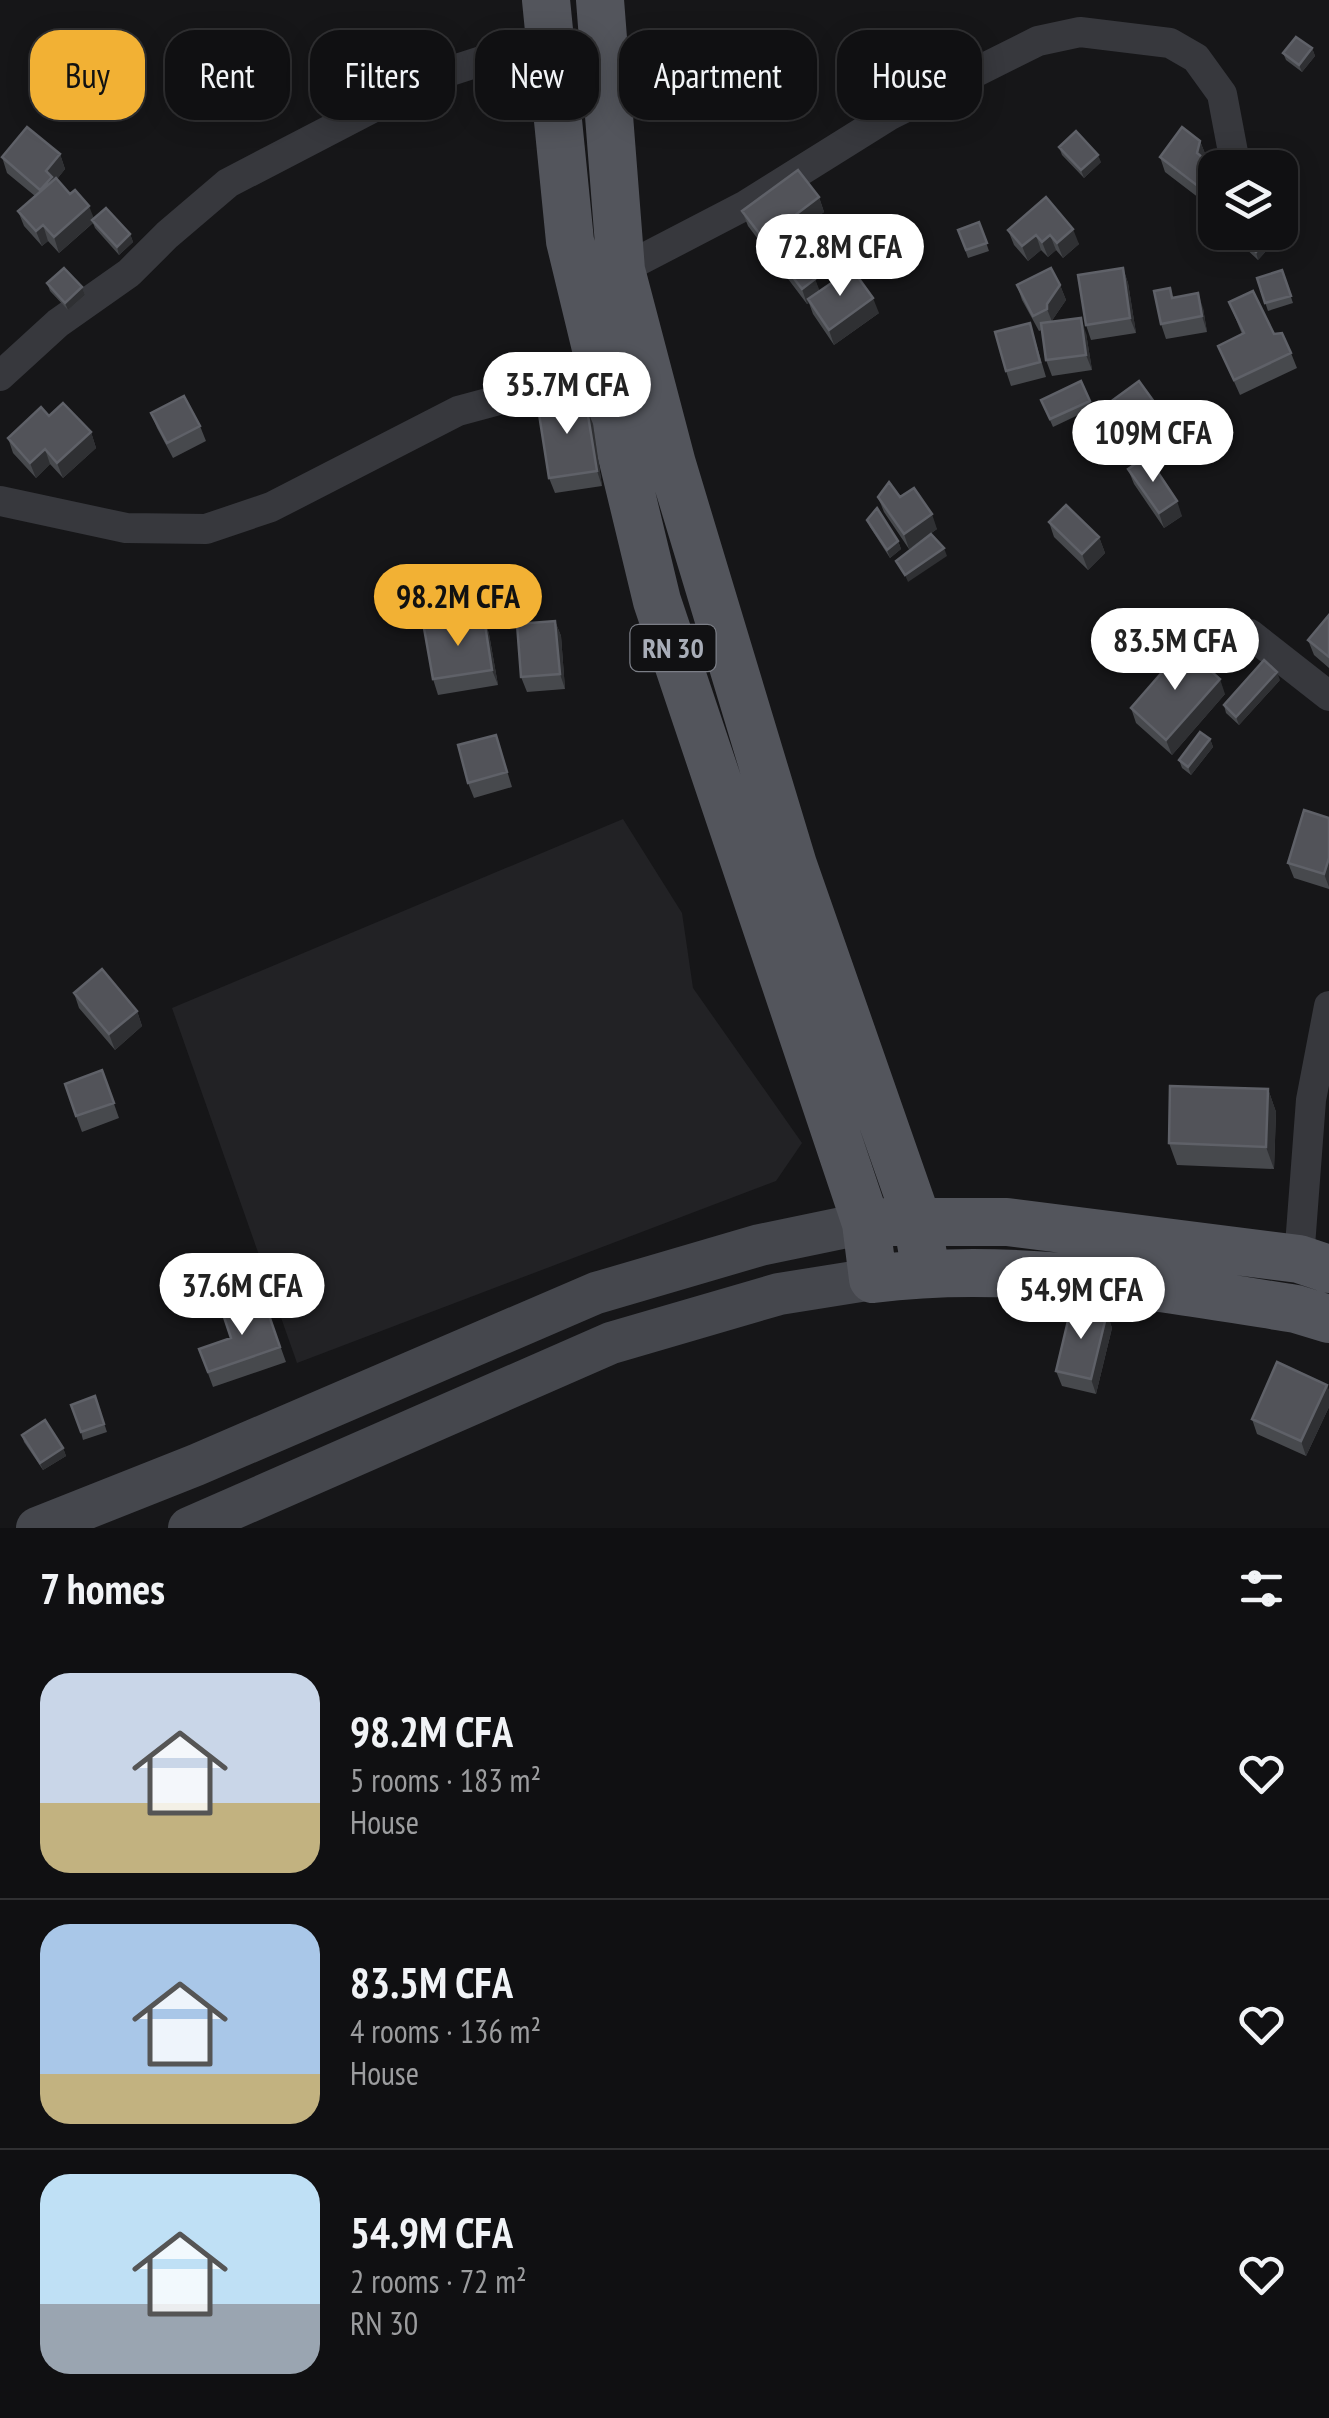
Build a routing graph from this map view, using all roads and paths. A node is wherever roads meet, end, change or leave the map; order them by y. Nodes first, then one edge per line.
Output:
1 (600, 0) edge
2 (548, 20) edge
3 (1233, 150) edge
4 (621, 270) junction
5 (0, 376) edge
6 (604, 380) junction
7 (0, 500) edge
8 (1250, 634) dead end
9 (1329, 696) edge
10 (1329, 1006) edge
11 (917, 1220) junction
12 (866, 1224) junction
13 (1314, 1264) edge
14 (926, 1272) junction
15 (873, 1279) junction
16 (1329, 1320) edge
17 (37, 1528) edge
18 (189, 1528) edge

1 - 4 main road, RN 30
2 - 5 street
2 - 6 main road, RN 30
3 - 4 street
4 - 11 main road, RN 30
6 - 7 street
6 - 12 main road, RN 30
8 - 9 street
10 - 13 street
11 - 12 main road
11 - 13 main road
11 - 14 main road, RN 30
12 - 15 main road, RN 30
12 - 17 street
14 - 15 main road
14 - 16 main road
15 - 18 street

